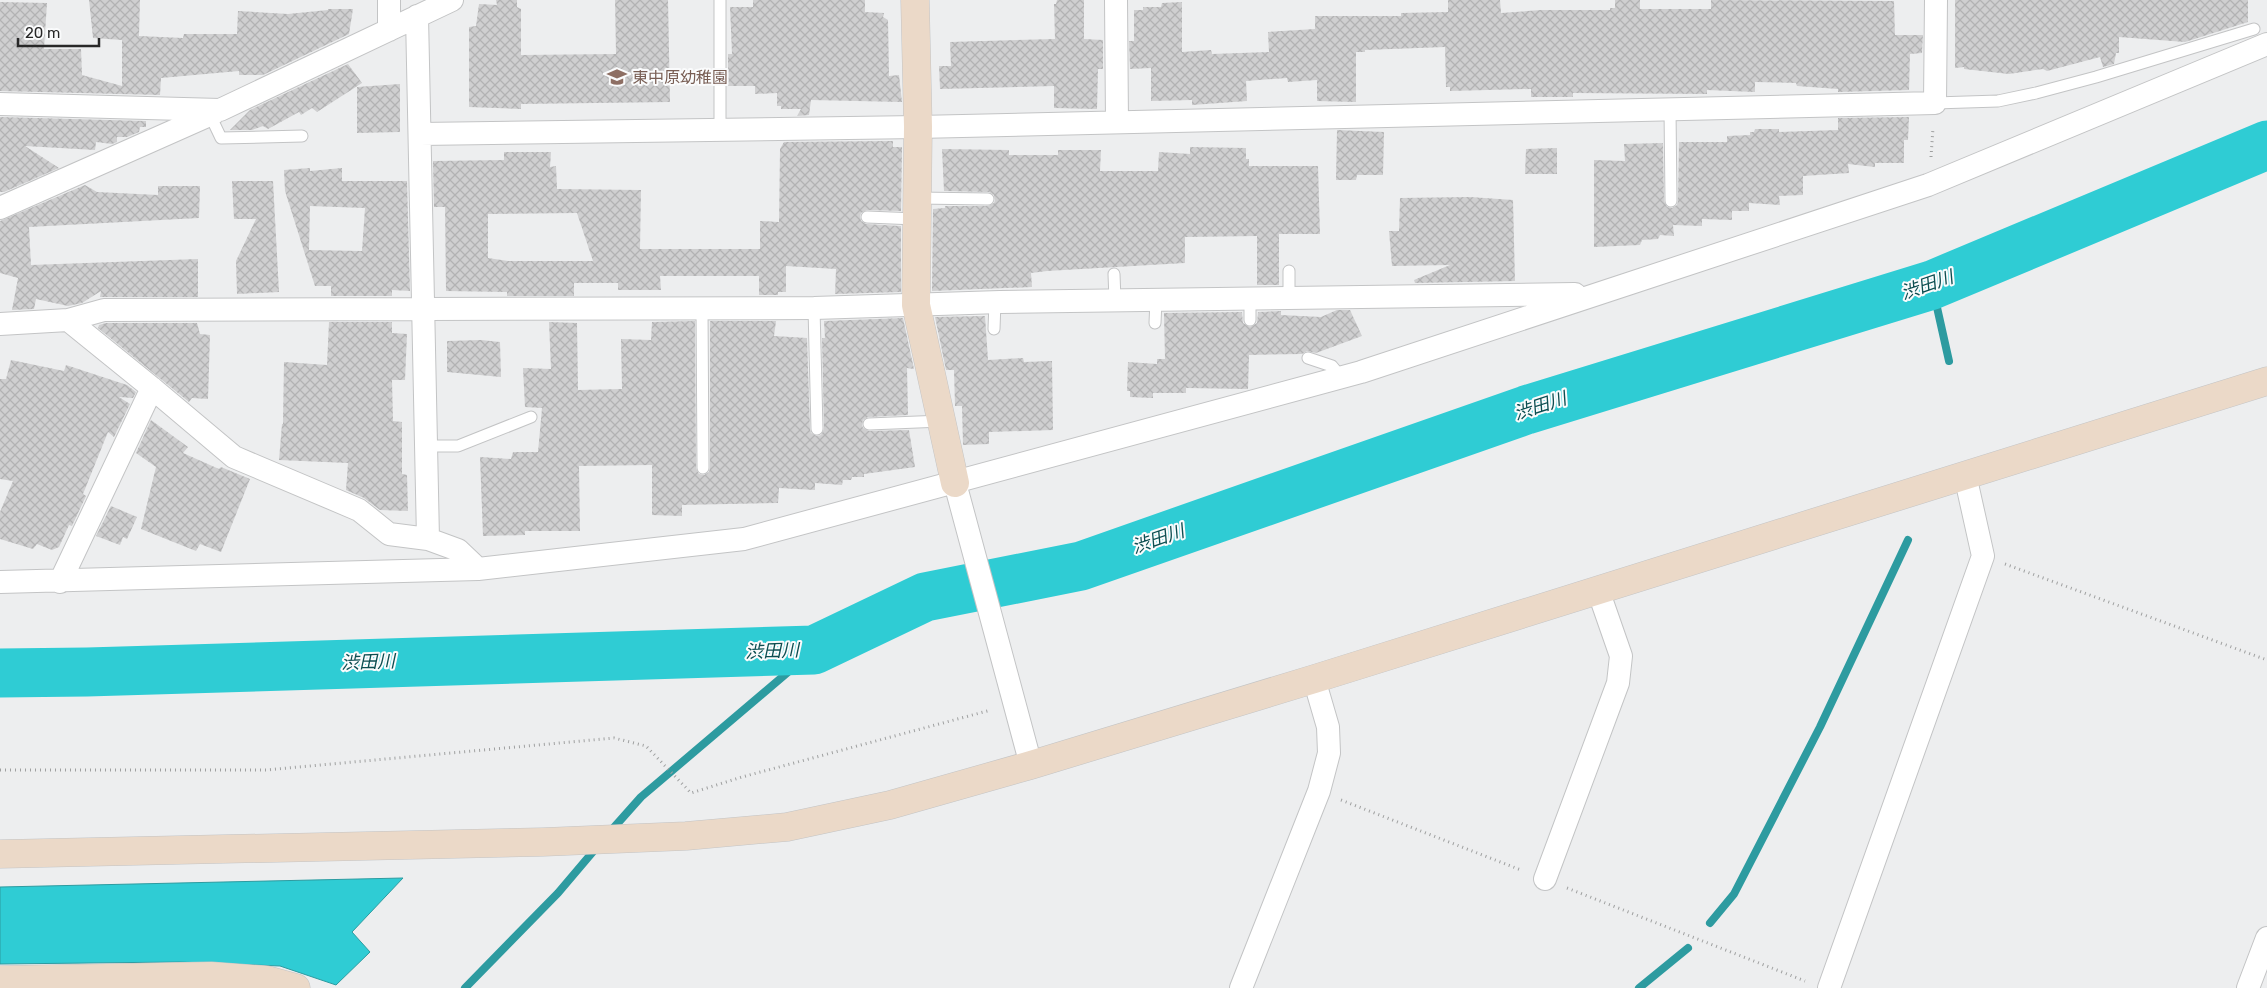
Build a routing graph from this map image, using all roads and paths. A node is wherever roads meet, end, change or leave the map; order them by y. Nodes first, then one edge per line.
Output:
1 (390, 0) edge
2 (452, 0) edge
3 (720, 0) edge
4 (915, 0) edge
5 (1116, 0) edge
6 (1936, 0) edge
7 (417, 16) junction
8 (389, 30) junction
9 (2260, 37) edge
10 (1935, 103) junction
11 (0, 104) edge
12 (1670, 109) junction
13 (215, 113) junction
14 (1117, 122) junction
15 (918, 127) junction
16 (720, 130) junction
17 (420, 134) junction
18 (302, 136) dead end
19 (1928, 185) junction
20 (988, 199) dead end
21 (1671, 201) dead end
22 (0, 208) edge
23 (916, 209) junction
24 (867, 217) dead end
25 (1289, 271) dead end
26 (1114, 274) dead end
27 (1599, 294) junction
28 (1289, 298) junction
29 (1115, 300) junction
30 (1156, 300) junction
31 (995, 302) junction
32 (916, 305) junction
33 (702, 308) junction
34 (814, 308) junction
35 (423, 310) junction
36 (68, 320) junction
37 (1155, 323) dead end
38 (0, 324) edge
39 (994, 328) dead end
40 (1308, 358) dead end
41 (1341, 377) junction
42 (2267, 381) edge
43 (152, 388) junction
44 (530, 417) dead end
45 (942, 421) junction
46 (869, 424) dead end
47 (816, 429) dead end
48 (426, 446) junction
49 (703, 468) dead end
50 (1964, 475) junction
51 (955, 482) junction
52 (428, 538) junction
53 (1983, 556) junction
54 (478, 569) junction
55 (0, 582) edge
56 (60, 582) junction
57 (1598, 590) junction
58 (2267, 660) edge
59 (1314, 679) junction
60 (1012, 697) junction
61 (1030, 765) junction
62 (0, 770) edge
63 (1319, 791) junction
64 (0, 854) edge
65 (1545, 880) junction
66 (2267, 938) edge
67 (0, 980) edge
68 (1821, 986) edge
69 (296, 988) edge
70 (1241, 988) edge
71 (2248, 988) edge

1 - 8 street
2 - 7 street
3 - 16 lane
4 - 15 street
5 - 14 street
6 - 10 street
7 - 8 street
7 - 17 street
8 - 13 street
9 - 10 lane
9 - 19 street
10 - 12 street
10 - 19 path
11 - 13 street
12 - 14 street
12 - 21 lane
13 - 18 lane
13 - 22 street
14 - 15 street
15 - 16 street
15 - 23 street
16 - 17 street
17 - 35 street
19 - 27 street
20 - 23 lane
23 - 24 lane
23 - 32 street
25 - 28 lane
26 - 29 lane
27 - 28 street
27 - 41 street
28 - 30 street
29 - 30 street
29 - 31 street
30 - 37 lane
31 - 32 street
31 - 39 lane
32 - 34 street
32 - 45 street
33 - 34 street
33 - 35 street
33 - 49 lane
34 - 47 lane
35 - 36 street
35 - 48 street
36 - 38 street
36 - 43 street
40 - 41 lane
41 - 51 street
42 - 50 street
43 - 52 street
43 - 56 street
44 - 48 lane
45 - 46 lane
45 - 51 street
48 - 52 street
50 - 53 street
50 - 57 street
51 - 54 street
51 - 60 street
52 - 54 street
53 - 58 path
53 - 68 street
54 - 56 street
55 - 56 street
57 - 59 street
57 - 65 street
59 - 61 street
59 - 63 street
60 - 61 street
60 - 62 path
61 - 64 street
63 - 65 path
63 - 70 street
65 - 68 path
66 - 71 street
67 - 69 street

